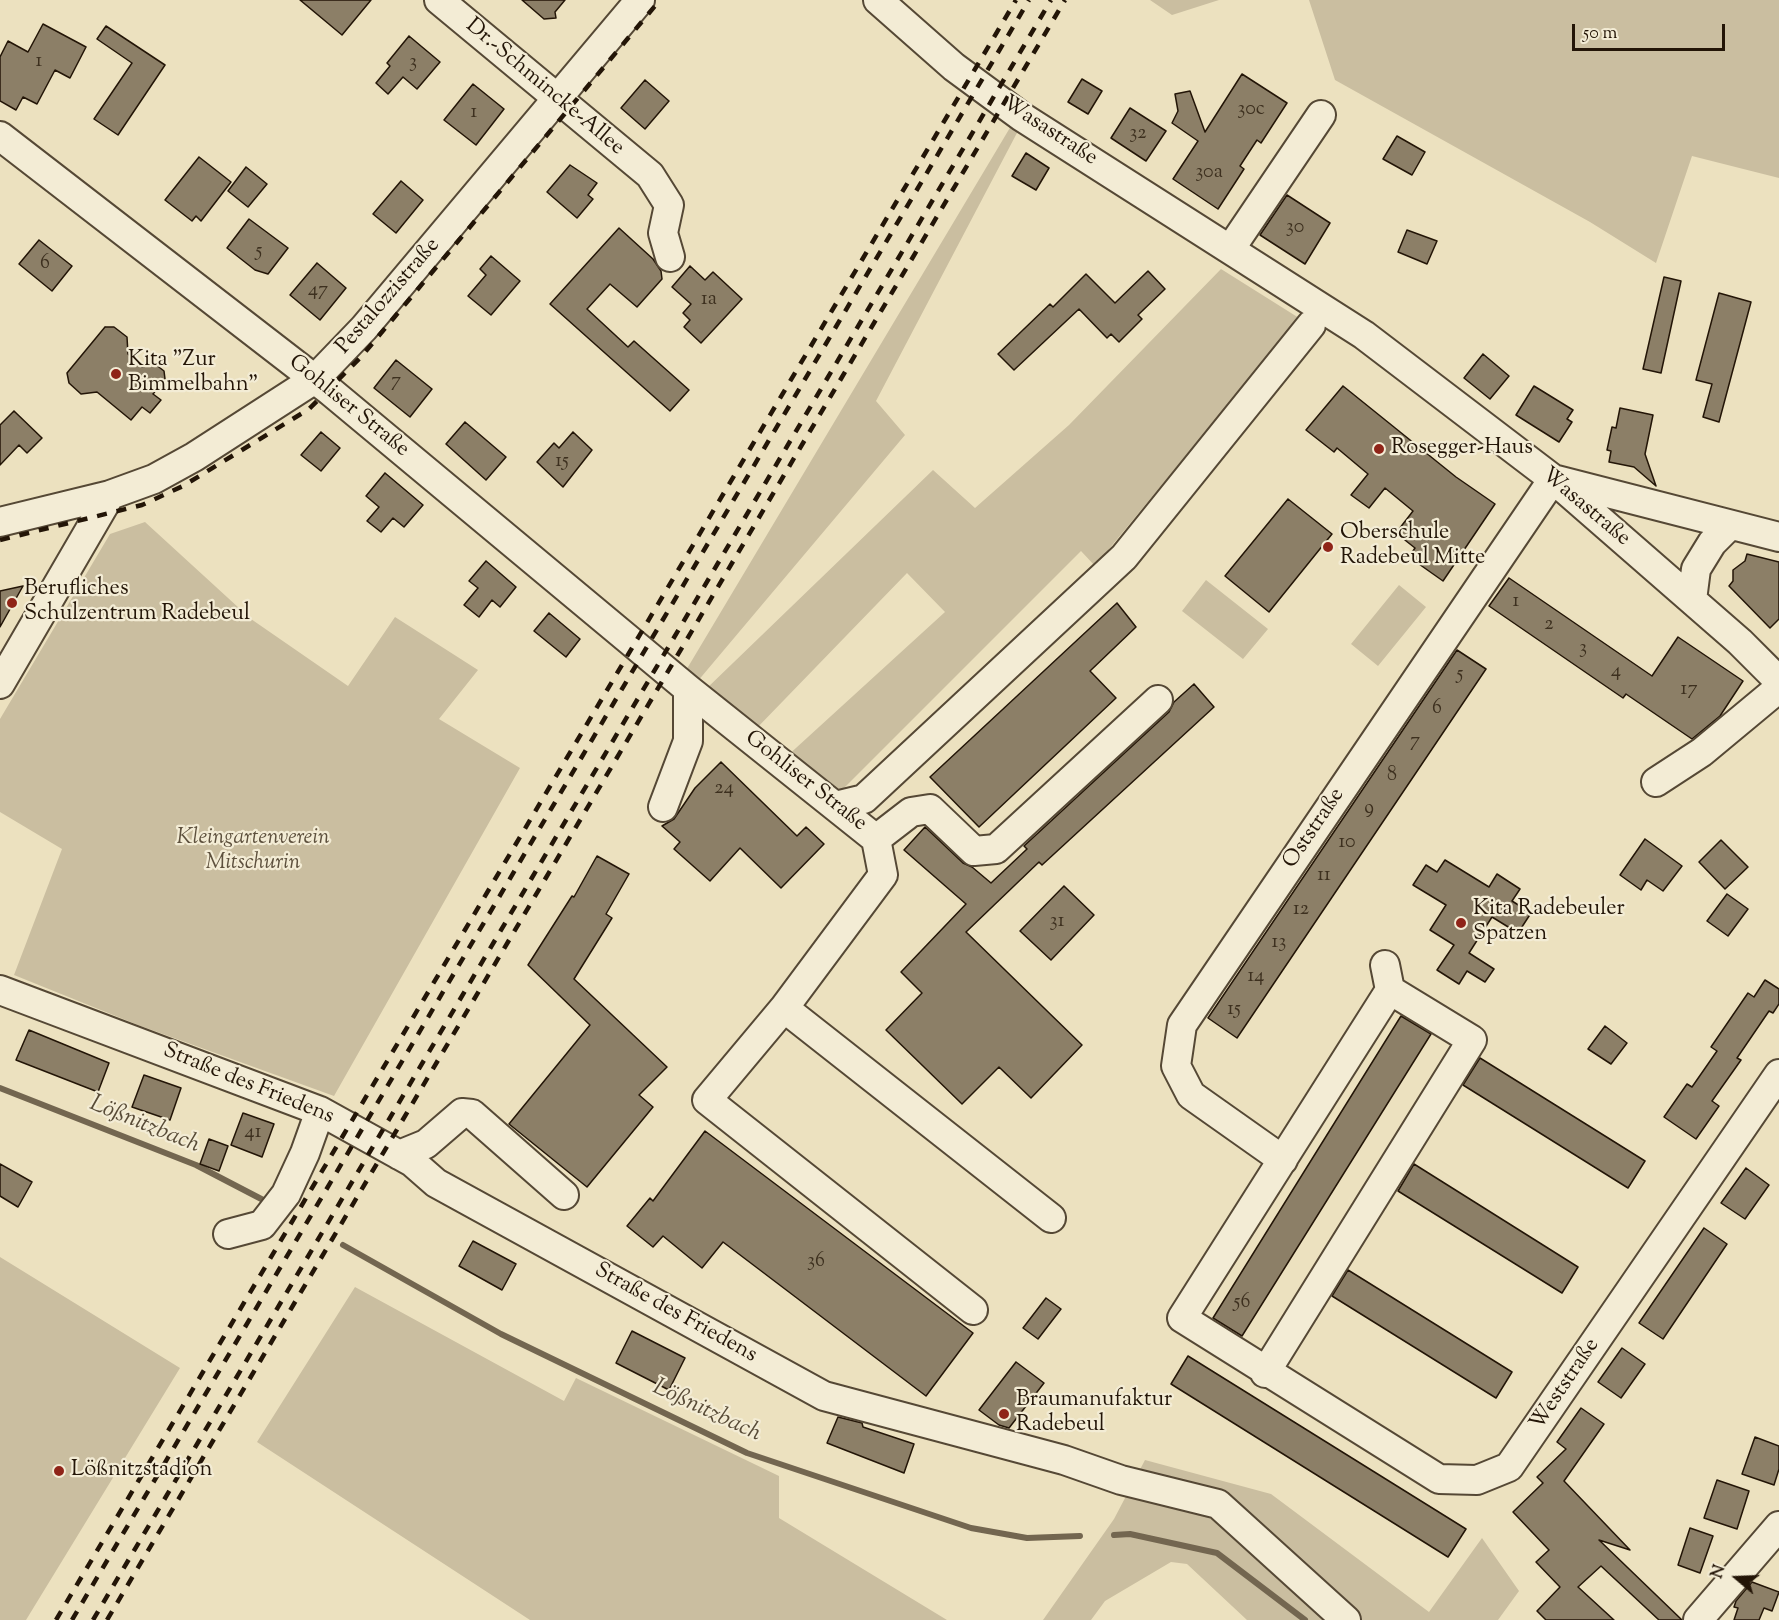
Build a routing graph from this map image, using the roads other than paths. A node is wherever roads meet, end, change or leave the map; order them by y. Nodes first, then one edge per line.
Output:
1 (440, 0) edge
2 (640, 0) edge
3 (878, 0) edge
4 (556, 98) junction
5 (1322, 115) dead end
6 (0, 136) edge
7 (1231, 248) junction
8 (670, 257) dead end
9 (1311, 325) dead end
10 (315, 379) junction
11 (1553, 479) junction
12 (110, 495) junction
13 (0, 522) edge
14 (1730, 525) junction
15 (1779, 537) edge
16 (1692, 600) junction
17 (1779, 681) edge
18 (0, 684) edge
19 (1779, 688) edge
20 (688, 689) junction
21 (1158, 700) dead end
22 (1656, 782) dead end
23 (835, 806) junction
24 (663, 807) dead end
25 (876, 839) junction
26 (0, 990) edge
27 (784, 1008) junction
28 (1779, 1074) edge
29 (320, 1111) junction
30 (399, 1155) junction
31 (1283, 1160) junction
32 (564, 1195) dead end
33 (1051, 1218) dead end
34 (228, 1234) dead end
35 (973, 1310) dead end
36 (1265, 1372) junction
37 (1779, 1526) edge
38 (1346, 1620) edge
39 (1698, 1620) edge

1 - 4 street, Dr.-Schmincke-Allee
2 - 4 street, Pestalozzistraße
3 - 7 street, Wasastraße
4 - 8 street, Dr.-Schmincke-Allee
4 - 10 street, Pestalozzistraße
5 - 7 street
6 - 10 street, Gohliser Straße
7 - 11 street, Wasastraße
9 - 23 street
10 - 12 street, Pestalozzistraße
10 - 20 street, Gohliser Straße
11 - 14 street
11 - 16 street, Wasastraße
11 - 31 street, Oststraße
12 - 13 street, Pestalozzistraße
12 - 18 street
14 - 15 street
14 - 16 street
16 - 17 street, Wasastraße
19 - 22 street
20 - 23 street, Gohliser Straße
20 - 24 street
21 - 25 street
23 - 25 street, Gohliser Straße
25 - 27 street, Gohliser Straße
26 - 29 street, Straße des Friedens
27 - 33 street
27 - 35 street, Gohliser Straße
28 - 36 street, Weststraße
29 - 30 street, Straße des Friedens
29 - 34 street
30 - 32 street
30 - 38 street, Straße des Friedens
31 - 36 street, Weststraße
31 - 36 street, Weststraße
37 - 39 street

